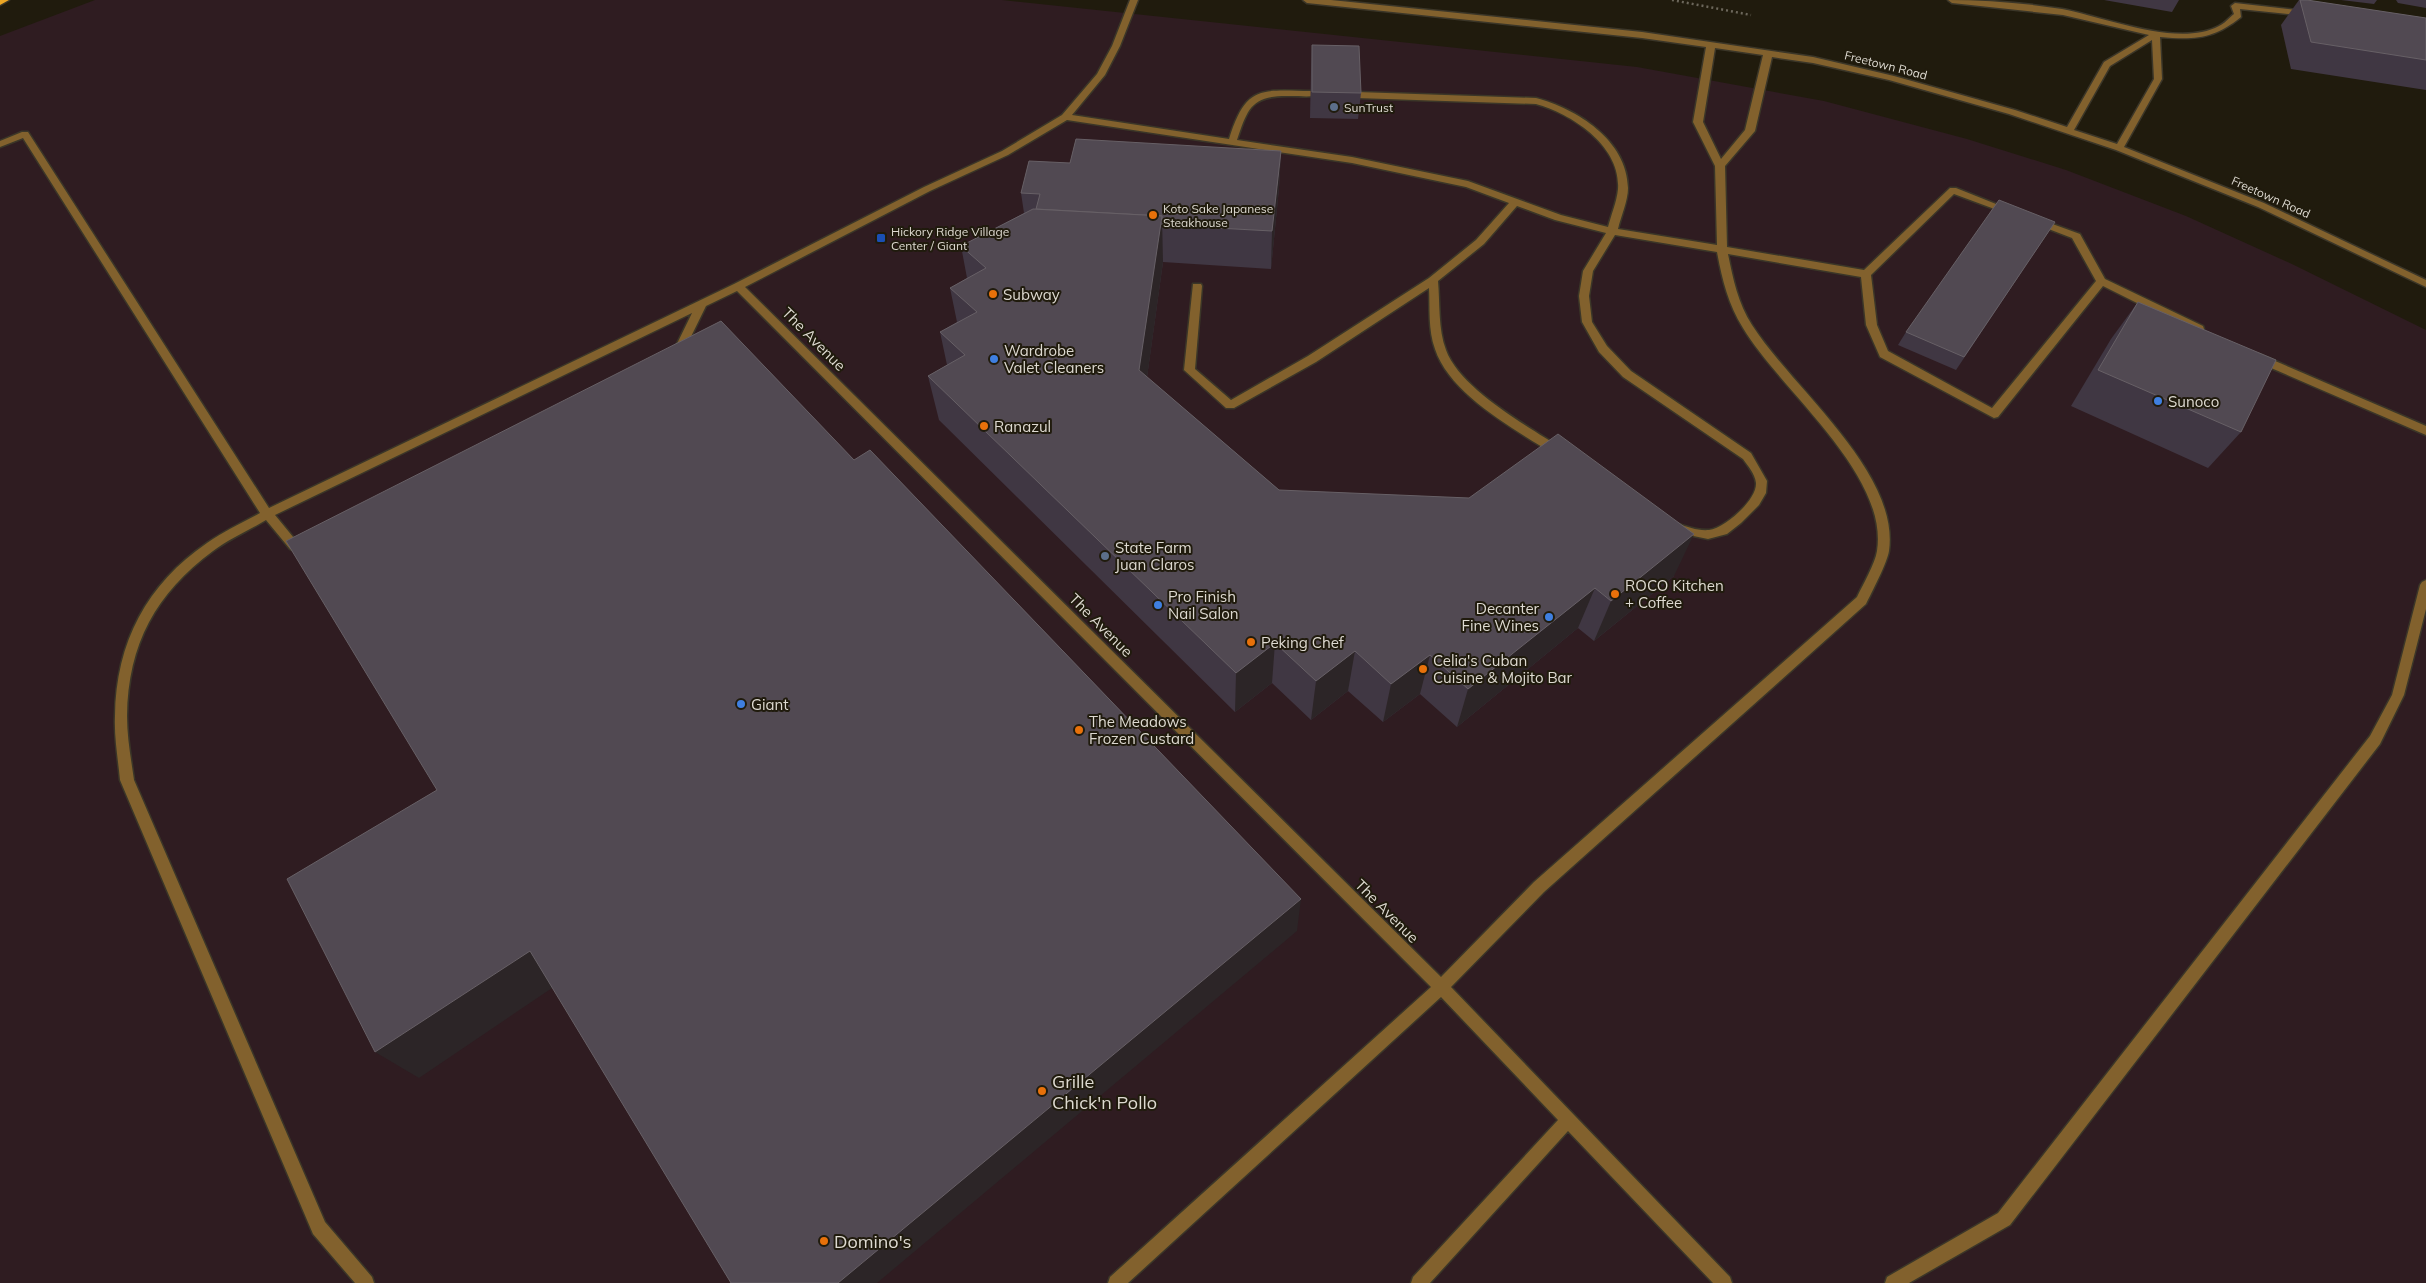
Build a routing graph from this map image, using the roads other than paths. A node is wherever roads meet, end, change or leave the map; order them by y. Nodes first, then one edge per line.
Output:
1 (6, 0) edge
2 (1134, 0) edge
3 (1307, 0) edge
4 (1952, 0) edge
5 (0, 2) edge
6 (2235, 3) edge
7 (2313, 15) edge
8 (2156, 34) junction
9 (1711, 44) junction
10 (1768, 53) junction
11 (1311, 94) edge
12 (1357, 95) edge
13 (1065, 117) junction
14 (2069, 132) junction
15 (1232, 142) junction
16 (0, 144) edge
17 (2119, 148) junction
18 (1720, 166) junction
19 (1515, 202) junction
20 (1612, 232) junction
21 (1722, 250) junction
22 (1866, 274) junction
23 (1433, 280) junction
24 (2101, 281) junction
25 (2426, 284) edge
26 (738, 286) junction
27 (1197, 286) dead end
28 (702, 303) junction
29 (2212, 335) edge
30 (2247, 352) edge
31 (673, 362) edge
32 (2426, 431) edge
33 (1569, 459) edge
34 (267, 514) junction
35 (1666, 526) edge
36 (315, 550) edge
37 (2426, 585) edge
38 (1440, 987) junction
39 (1568, 1120) junction
40 (366, 1283) edge
41 (1116, 1283) edge
42 (1419, 1283) edge
43 (1724, 1283) edge
44 (1893, 1283) edge

1 - 5 main road
2 - 13 street
3 - 9 street, Freetown Road
4 - 8 street
6 - 7 street
6 - 8 street
8 - 14 street
8 - 17 street
9 - 10 street, Freetown Road
9 - 18 street
10 - 14 street, Freetown Road
10 - 18 street
11 - 15 street
12 - 20 street
13 - 15 street
13 - 26 street
14 - 17 street, Freetown Road
15 - 19 street
16 - 34 street
17 - 25 street, Freetown Road
18 - 21 street
19 - 20 street
19 - 23 street
20 - 21 street
20 - 35 street
21 - 22 street
21 - 38 street
22 - 24 street
22 - 24 street
23 - 27 street
23 - 33 street
24 - 29 street
26 - 28 street
26 - 38 street, The Avenue
28 - 31 street
28 - 34 street
30 - 32 street
34 - 36 street
34 - 40 street
37 - 44 street
38 - 39 street, The Avenue
38 - 41 street
39 - 42 street
39 - 43 street, The Avenue

